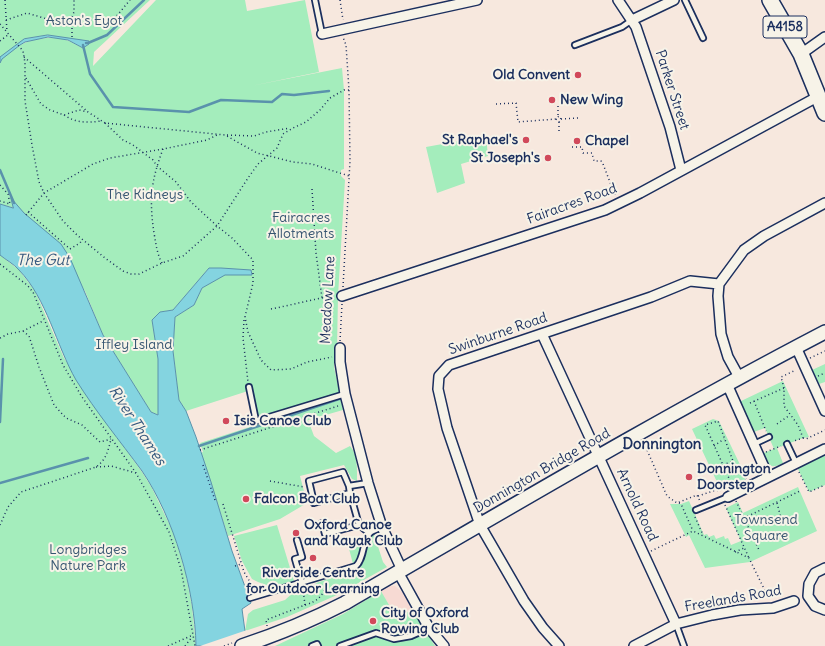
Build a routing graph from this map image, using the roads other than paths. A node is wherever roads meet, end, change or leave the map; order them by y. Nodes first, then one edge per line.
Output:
1 (315, 0) edge
2 (477, 0) edge
3 (618, 0) edge
4 (674, 0) edge
5 (685, 0) edge
6 (770, 0) edge
7 (632, 20) junction
8 (322, 34) joint
9 (825, 37) edge
10 (703, 38) dead end
11 (575, 45) dead end
12 (801, 54) junction
13 (819, 96) junction
14 (825, 113) edge
15 (681, 170) junction
16 (825, 203) edge
17 (718, 284) junction
18 (342, 296) road end
19 (825, 332) edge
20 (542, 334) junction
21 (796, 348) junction
22 (340, 352) road end
23 (739, 377) junction
24 (727, 384) junction
25 (249, 387) road end
26 (347, 398) junction
27 (825, 412) edge
28 (769, 437) road end
29 (754, 444) junction
30 (787, 444) road end
31 (825, 449) edge
32 (599, 457) junction
33 (796, 463) junction
34 (768, 476) junction
35 (368, 483) junction
36 (349, 486) junction
37 (350, 493) junction
38 (729, 497) joint
39 (696, 510) road end
40 (322, 523) dead end
41 (359, 525) junction
42 (480, 525) junction
43 (382, 527) junction
44 (369, 533) junction
45 (297, 540) dead end
46 (825, 568) edge
47 (400, 571) junction
48 (302, 583) junction
49 (250, 598) dead end
50 (794, 601) dead end
51 (825, 610) edge
52 (676, 624) junction
53 (429, 628) junction
54 (242, 646) edge
55 (312, 646) edge
56 (318, 646) edge
57 (340, 646) edge
58 (444, 646) edge
59 (558, 646) edge
60 (634, 646) edge
61 (684, 646) edge

1 - 8 lane
2 - 8 street
3 - 7 street, Parker Street
4 - 7 street
5 - 10 lane
6 - 12 main road, A4158
7 - 11 lane
7 - 15 street, Parker Street
9 - 12 street
12 - 13 main road, A4158
13 - 14 main road, A4158
13 - 15 street, Fairacres Road
15 - 18 street, Fairacres Road
16 - 17 street
17 - 20 street, Swinburne Road
17 - 23 street
19 - 21 main road, Donnington Bridge Road
20 - 32 street, Arnold Road
20 - 42 street, Swinburne Road
21 - 23 main road, Donnington Bridge Road
21 - 27 street
22 - 26 street, Meadow Lane
23 - 24 main road, Donnington Bridge Road
24 - 29 street
24 - 32 main road, Donnington Bridge Road
25 - 26 lane
26 - 35 street, Meadow Lane
28 - 29 lane
29 - 34 street
30 - 33 lane
31 - 33 street
32 - 42 main road, Donnington Bridge Road
32 - 52 street, Arnold Road
33 - 34 street
34 - 38 street
35 - 36 lane
35 - 43 street, Meadow Lane
36 - 37 lane
36 - 37 lane
37 - 41 lane
38 - 39 lane
40 - 41 lane
41 - 44 lane
42 - 47 main road, Donnington Bridge Road
42 - 59 street
43 - 44 lane
43 - 47 street, Meadow Lane
44 - 48 lane
45 - 48 lane
46 - 51 street
47 - 53 street, Meadow Lane
47 - 54 main road, Donnington Bridge Road
48 - 49 lane
50 - 52 street, Freelands Road
52 - 60 street, Freelands Road
52 - 61 lane
53 - 57 lane
53 - 58 street, Meadow Lane
55 - 56 lane

